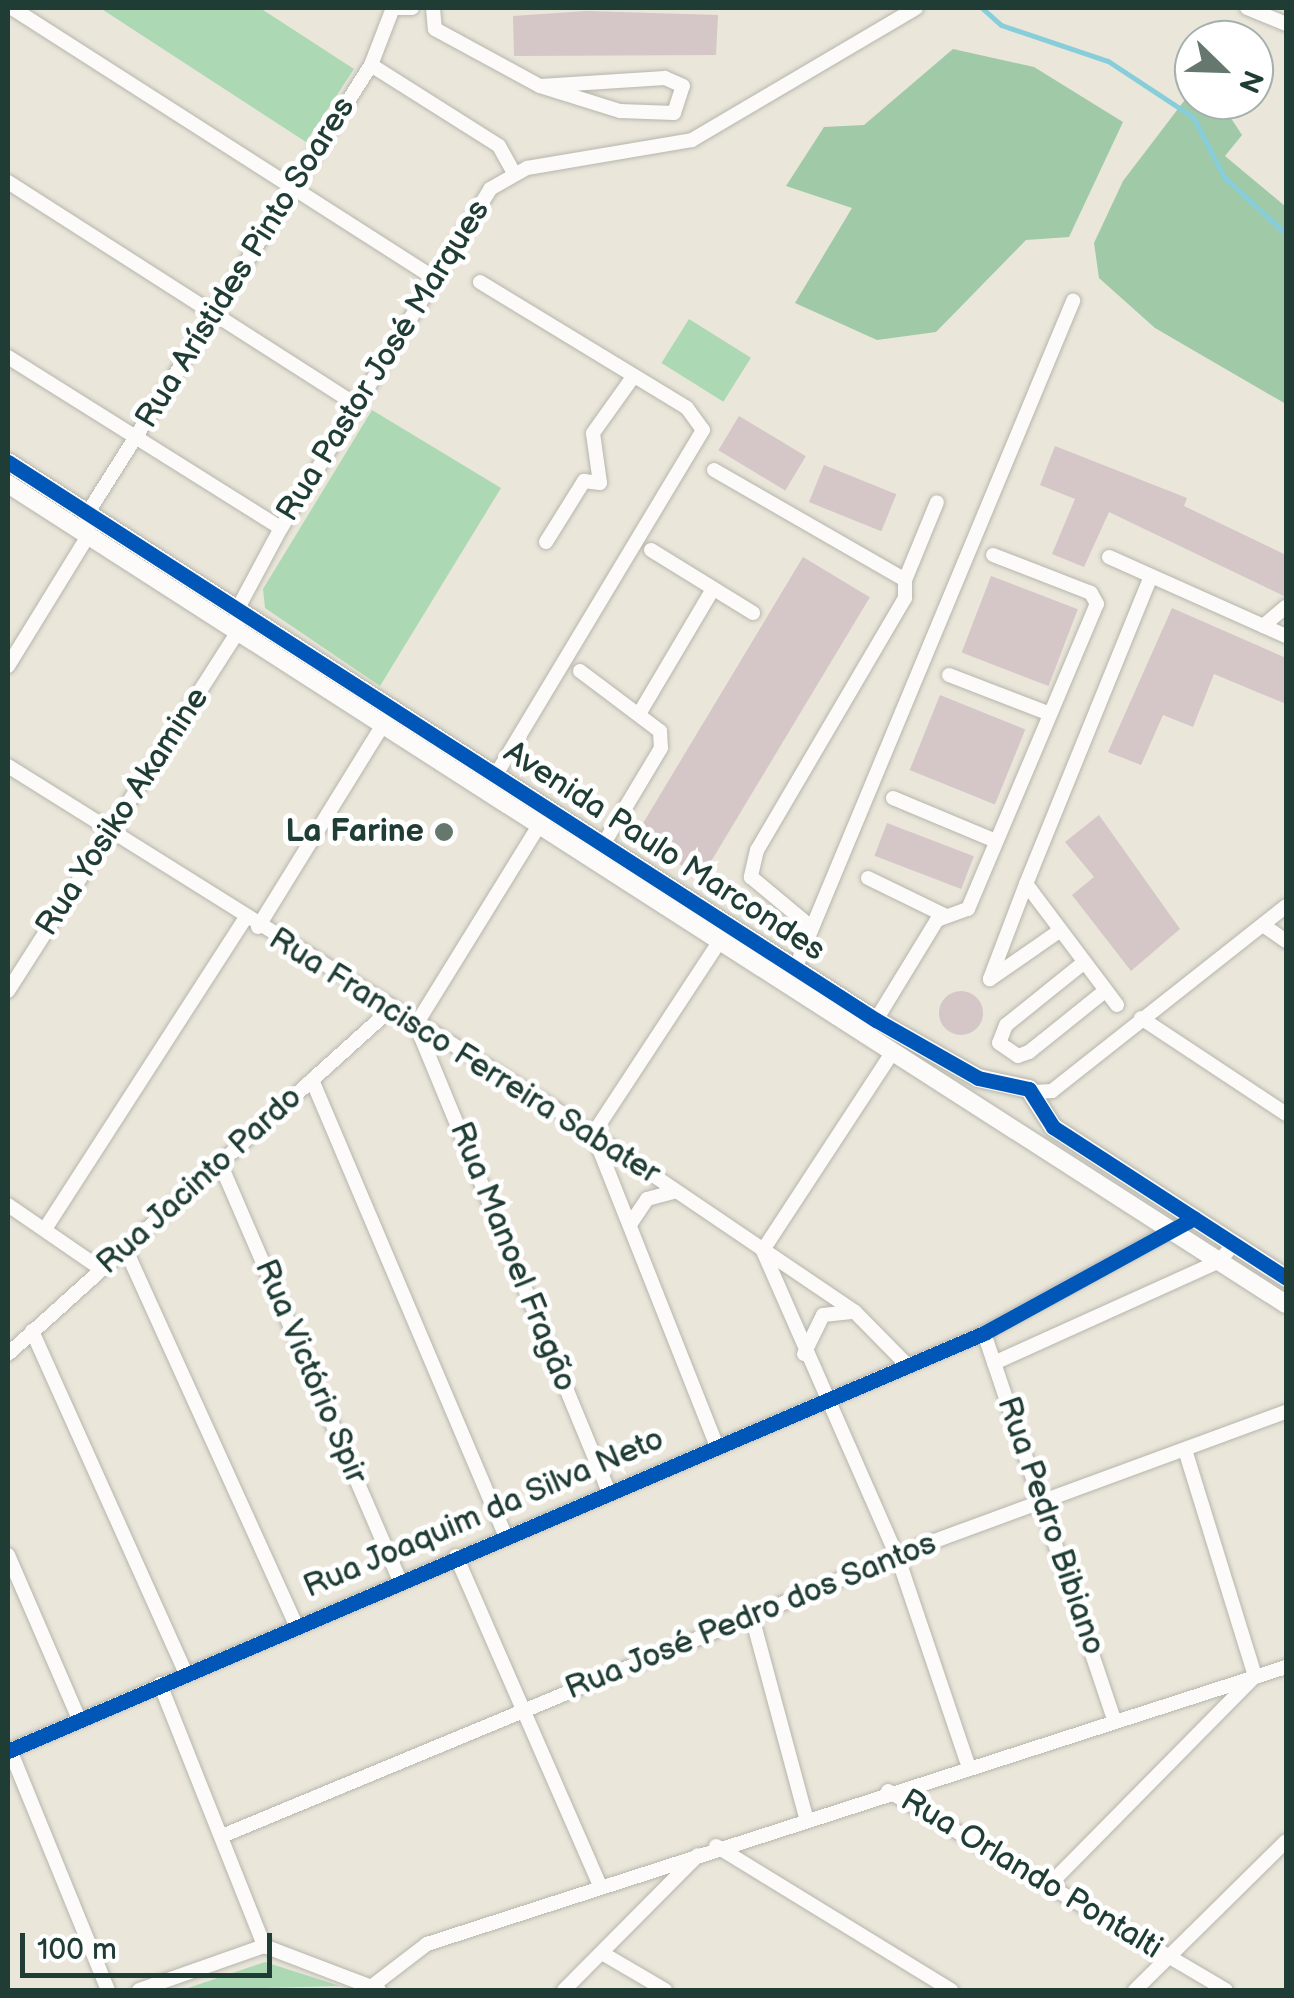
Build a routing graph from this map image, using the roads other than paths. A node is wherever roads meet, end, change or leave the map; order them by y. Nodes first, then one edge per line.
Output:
1 (12, 8) edge
2 (392, 8) edge
3 (412, 8) edge
4 (433, 8) edge
5 (916, 8) edge
6 (1247, 8) edge
7 (1285, 19) edge
8 (372, 65) junction
9 (540, 86) junction
10 (514, 172) junction
11 (8, 182) edge
12 (291, 190) junction
13 (434, 278) junction
14 (480, 282) dead end
15 (1073, 301) dead end
16 (214, 314) junction
17 (8, 357) edge
18 (632, 377) junction
19 (357, 405) junction
20 (134, 439) junction
21 (8, 462) edge
22 (714, 470) dead end
23 (8, 484) edge
24 (937, 502) dead end
25 (87, 514) junction
26 (281, 528) junction
27 (88, 536) junction
28 (546, 542) dead end
29 (650, 550) dead end
30 (994, 555) dead end
31 (1109, 557) dead end
32 (1151, 576) junction
33 (905, 580) junction
34 (713, 589) junction
35 (1286, 608) edge
36 (237, 610) junction
37 (753, 613) dead end
38 (1263, 626) junction
39 (237, 633) junction
40 (1286, 636) edge
41 (8, 666) edge
42 (580, 671) dead end
43 (949, 675) dead end
44 (642, 709) junction
45 (1050, 714) junction
46 (388, 717) junction
47 (8, 766) edge
48 (495, 776) junction
49 (893, 798) dead end
50 (544, 817) junction
51 (111, 834) junction
52 (996, 842) junction
53 (603, 845) junction
54 (868, 878) dead end
55 (1026, 884) junction
56 (1286, 906) edge
57 (946, 916) junction
58 (251, 923) junction
59 (1262, 925) junction
60 (811, 927) junction
61 (725, 933) junction
62 (1055, 934) junction
63 (1286, 941) edge
64 (1082, 964) junction
65 (795, 969) junction
66 (8, 991) edge
67 (1105, 991) junction
68 (1117, 1005) dead end
69 (392, 1008) junction
70 (1141, 1018) junction
71 (876, 1020) junction
72 (416, 1025) junction
73 (894, 1051) junction
74 (312, 1080) junction
75 (1000, 1086) junction
76 (1039, 1099) junction
77 (1286, 1114) edge
78 (994, 1115) junction
79 (1012, 1126) junction
80 (593, 1134) junction
81 (220, 1163) junction
82 (676, 1191) junction
83 (8, 1205) edge
84 (1194, 1218) junction
85 (631, 1223) junction
86 (45, 1230) junction
87 (1178, 1232) junction
88 (1234, 1243) junction
89 (126, 1248) junction
90 (763, 1250) junction
91 (1220, 1260) junction
92 (101, 1270) junction
93 (1286, 1278) edge
94 (1286, 1304) edge
95 (855, 1312) junction
96 (32, 1331) junction
97 (984, 1333) junction
98 (8, 1354) edge
99 (804, 1355) junction
100 (994, 1363) junction
101 (906, 1365) junction
102 (830, 1394) junction
103 (1286, 1412) edge
104 (716, 1444) junction
105 (1185, 1450) junction
106 (608, 1490) junction
107 (1044, 1502) junction
108 (506, 1535) junction
109 (8, 1555) edge
110 (456, 1556) junction
111 (898, 1558) junction
112 (400, 1580) junction
113 (752, 1617) junction
114 (296, 1626) junction
115 (1286, 1667) edge
116 (186, 1673) junction
117 (1255, 1676) junction
118 (160, 1684) junction
119 (524, 1712) junction
120 (1114, 1719) junction
121 (79, 1720) junction
122 (8, 1750) edge
123 (968, 1765) junction
124 (888, 1791) junction
125 (806, 1817) junction
126 (222, 1836) junction
127 (1286, 1841) edge
128 (709, 1848) junction
129 (1270, 1856) junction
130 (1286, 1866) edge
131 (599, 1884) junction
132 (1050, 1884) junction
133 (264, 1946) junction
134 (602, 1953) junction
135 (1168, 1956) junction
136 (1208, 1985) edge
137 (373, 1989) edge
138 (108, 1990) edge
139 (139, 1990) edge
140 (564, 1990) edge
141 (665, 1990) edge
142 (951, 1990) edge
143 (1135, 1990) edge
144 (1226, 1990) edge

1 - 12 street
2 - 3 street
2 - 8 street, Rua Arístides Pinto Soares
4 - 9 street
5 - 10 street, Rua Pastor José Marques
6 - 7 street
8 - 10 street
8 - 12 street, Rua Arístides Pinto Soares
9 - 9 street
10 - 13 street, Rua Pastor José Marques
11 - 16 street
12 - 13 street
12 - 16 street, Rua Arístides Pinto Soares
13 - 19 street, Rua Pastor José Marques
14 - 18 street
15 - 60 street
16 - 19 street
16 - 20 street, Rua Arístides Pinto Soares
17 - 20 street
18 - 28 street
18 - 48 street
19 - 26 street, Rua Pastor José Marques
20 - 25 street, Rua Arístides Pinto Soares
20 - 26 street
21 - 25 street, Avenida Paulo Marcondes
22 - 33 street
23 - 27 street, Avenida Paulo Marcondes
24 - 33 street
25 - 27 street
25 - 36 street, Avenida Paulo Marcondes
26 - 36 street, Rua Pastor José Marques
27 - 39 street, Avenida Paulo Marcondes
27 - 41 street
29 - 34 street
30 - 45 street
31 - 32 street
32 - 38 street
32 - 55 street
33 - 60 street
34 - 37 street
34 - 44 street
35 - 38 street
36 - 39 street, Rua Pastor José Marques
36 - 46 street, Avenida Paulo Marcondes
38 - 40 street
39 - 46 street, Avenida Paulo Marcondes
39 - 51 street, Rua Yosiko Akamine
42 - 44 street
43 - 45 street
44 - 53 street
45 - 52 street
46 - 48 street, Avenida Paulo Marcondes
46 - 50 street, Avenida Paulo Marcondes
46 - 58 street
47 - 51 street, Rua Francisco Ferreira Sabater
48 - 50 street, Avenida Paulo Marcondes
49 - 52 street
50 - 53 street, Avenida Paulo Marcondes
50 - 61 street, Avenida Paulo Marcondes
50 - 72 street
51 - 58 street, Rua Francisco Ferreira Sabater
51 - 66 street, Rua Yosiko Akamine
52 - 57 street
53 - 61 street, Avenida Paulo Marcondes
54 - 57 street
55 - 62 street
55 - 62 street
56 - 59 street
57 - 71 street
58 - 69 street, Rua Francisco Ferreira Sabater
58 - 86 street
59 - 63 street
59 - 70 street
60 - 65 street
61 - 65 street, Avenida Paulo Marcondes
61 - 73 street, Avenida Paulo Marcondes
61 - 80 street
62 - 64 street
64 - 67 street
64 - 67 street
65 - 71 street, Avenida Paulo Marcondes
67 - 68 street
69 - 72 street, Rua Francisco Ferreira Sabater
69 - 74 street, Rua Jacinto Pardo
70 - 76 street
70 - 77 street
71 - 75 street, Avenida Paulo Marcondes
72 - 80 street, Rua Francisco Ferreira Sabater
72 - 106 street, Rua Manoel Fragão
73 - 78 street, Avenida Paulo Marcondes
73 - 90 street
74 - 81 street, Rua Jacinto Pardo
74 - 108 street
75 - 76 street, Avenida Paulo Marcondes
75 - 78 street
76 - 79 street
76 - 84 street
78 - 79 street, Avenida Paulo Marcondes
79 - 87 street, Avenida Paulo Marcondes
80 - 82 street, Rua Francisco Ferreira Sabater
80 - 85 street
81 - 89 street, Rua Jacinto Pardo
81 - 112 street, Rua Victório Spir
82 - 85 street
82 - 90 street, Rua Francisco Ferreira Sabater
83 - 86 street
84 - 87 street, Rua Joaquim da Silva Neto
84 - 88 street
85 - 104 street
86 - 92 street
87 - 91 street, Avenida Paulo Marcondes
87 - 97 street, Rua Joaquim da Silva Neto
88 - 91 street
88 - 93 street
89 - 92 street, Rua Jacinto Pardo
89 - 114 street
90 - 95 street, Rua Francisco Ferreira Sabater
90 - 99 street
91 - 94 street, Avenida Paulo Marcondes
91 - 100 street
92 - 96 street, Rua Jacinto Pardo
95 - 99 street
95 - 101 street, Rua Francisco Ferreira Sabater
96 - 98 street, Rua Jacinto Pardo
96 - 116 street
97 - 100 street, Rua Pedro Bibiano
97 - 101 street, Rua Joaquim da Silva Neto
99 - 102 street
100 - 107 street, Rua Pedro Bibiano
101 - 102 street, Rua Joaquim da Silva Neto
102 - 104 street, Rua Joaquim da Silva Neto
102 - 111 street
103 - 105 street, Rua José Pedro dos Santos
104 - 106 street, Rua Joaquim da Silva Neto
105 - 107 street, Rua José Pedro dos Santos
105 - 117 street
106 - 108 street, Rua Joaquim da Silva Neto
107 - 111 street, Rua José Pedro dos Santos
107 - 120 street, Rua Pedro Bibiano
108 - 110 street, Rua Joaquim da Silva Neto
109 - 121 street
110 - 112 street, Rua Joaquim da Silva Neto
110 - 119 street
111 - 113 street, Rua José Pedro dos Santos
111 - 123 street
112 - 114 street, Rua Joaquim da Silva Neto
113 - 119 street, Rua José Pedro dos Santos
113 - 125 street
114 - 116 street, Rua Joaquim da Silva Neto
115 - 117 street
116 - 118 street, Rua Joaquim da Silva Neto
117 - 120 street
117 - 132 street
118 - 121 street, Rua Joaquim da Silva Neto
118 - 126 street
119 - 126 street, Rua José Pedro dos Santos
119 - 131 street
120 - 123 street
121 - 122 street, Rua Joaquim da Silva Neto
122 - 138 street
123 - 124 street
124 - 125 street
124 - 132 street, Rua Orlando Pontalti
125 - 128 street
126 - 133 street
127 - 129 street
128 - 131 street
128 - 134 street
128 - 142 street
129 - 130 street
129 - 135 street
131 - 137 street
132 - 135 street, Rua Orlando Pontalti
133 - 137 street
133 - 139 street
134 - 140 street
134 - 141 street
135 - 136 street, Rua Orlando Pontalti
135 - 143 street
136 - 144 street, Rua Orlando Pontalti

